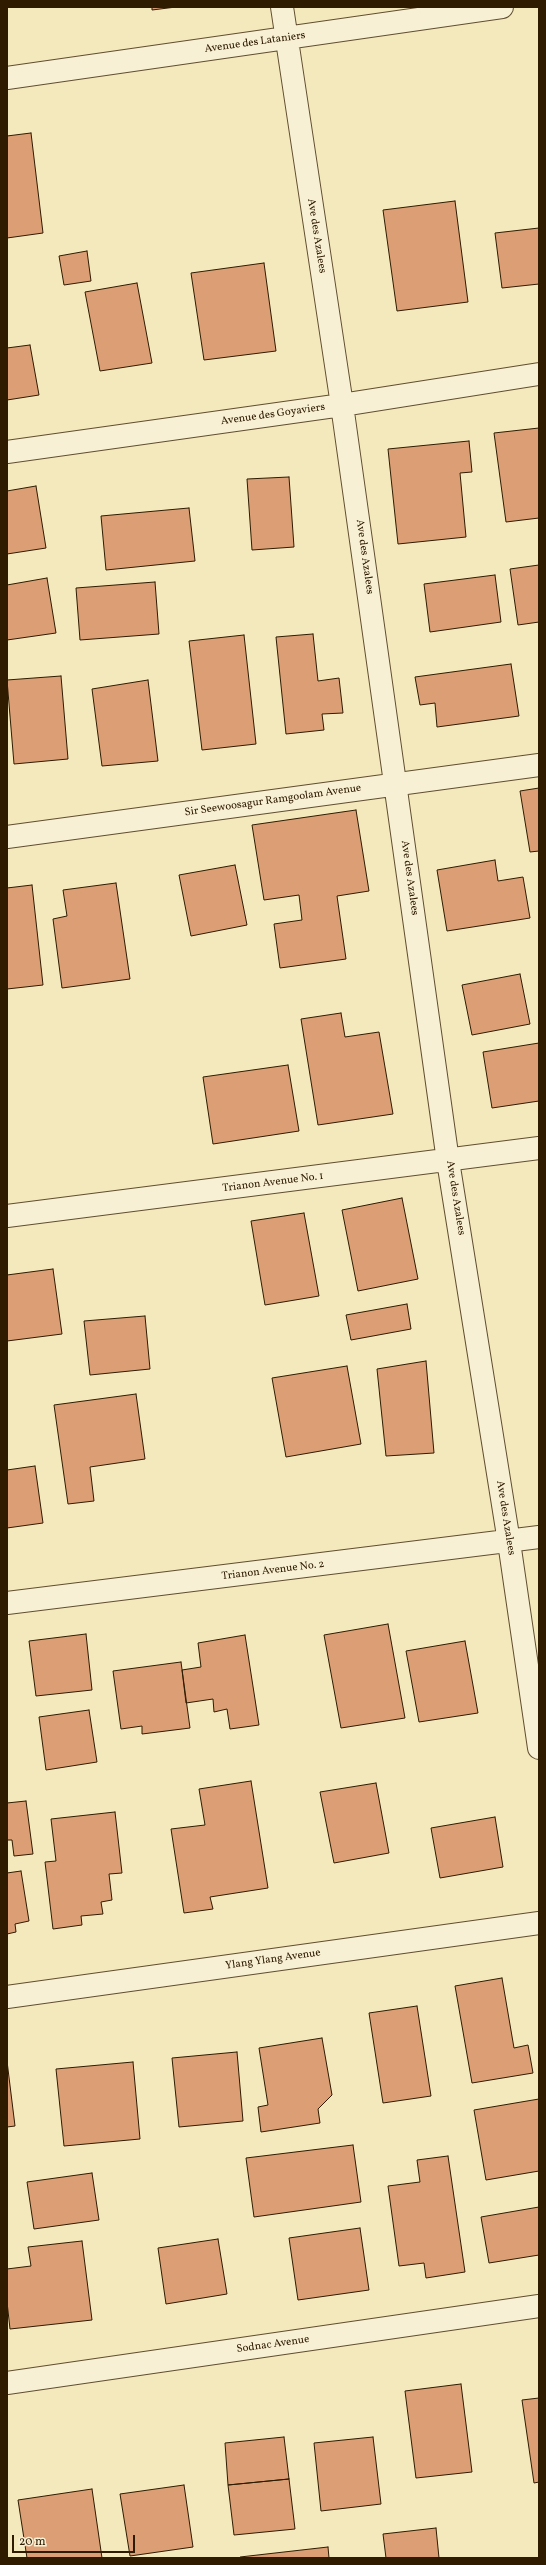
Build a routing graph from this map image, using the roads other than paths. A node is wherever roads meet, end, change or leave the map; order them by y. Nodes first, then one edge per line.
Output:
1 (282, 7) edge
2 (502, 7) edge
3 (287, 39) junction
4 (7, 78) edge
5 (539, 374) edge
6 (342, 405) junction
7 (7, 452) edge
8 (539, 765) edge
9 (396, 785) junction
10 (7, 837) edge
11 (539, 1148) edge
12 (448, 1161) junction
13 (7, 1216) edge
14 (539, 1537) edge
15 (509, 1542) junction
16 (7, 1603) edge
17 (539, 1748) edge
18 (539, 1923) edge
19 (7, 1997) edge
20 (539, 2306) edge
21 (7, 2383) edge

1 - 3 street, Ave des Azalees
2 - 3 street, Avenue des Lataniers
3 - 4 street, Avenue des Lataniers
3 - 6 street, Ave des Azalees
5 - 6 street, Avenue des Goyaviers
6 - 7 street, Avenue des Goyaviers
6 - 9 street, Ave des Azalees
8 - 9 street, Sir Seewoosagur Ramgoolam Avenue
9 - 10 street, Sir Seewoosagur Ramgoolam Avenue
9 - 12 street, Ave des Azalees
11 - 12 street, Trianon Avenue No. 1
12 - 13 street, Trianon Avenue No. 1
12 - 15 street, Ave des Azalees
14 - 15 street, Trianon Avenue No. 2
15 - 16 street, Trianon Avenue No. 2
15 - 17 street, Ave des Azalees
18 - 19 street, Ylang Ylang Avenue
20 - 21 street, Sodnac Avenue

